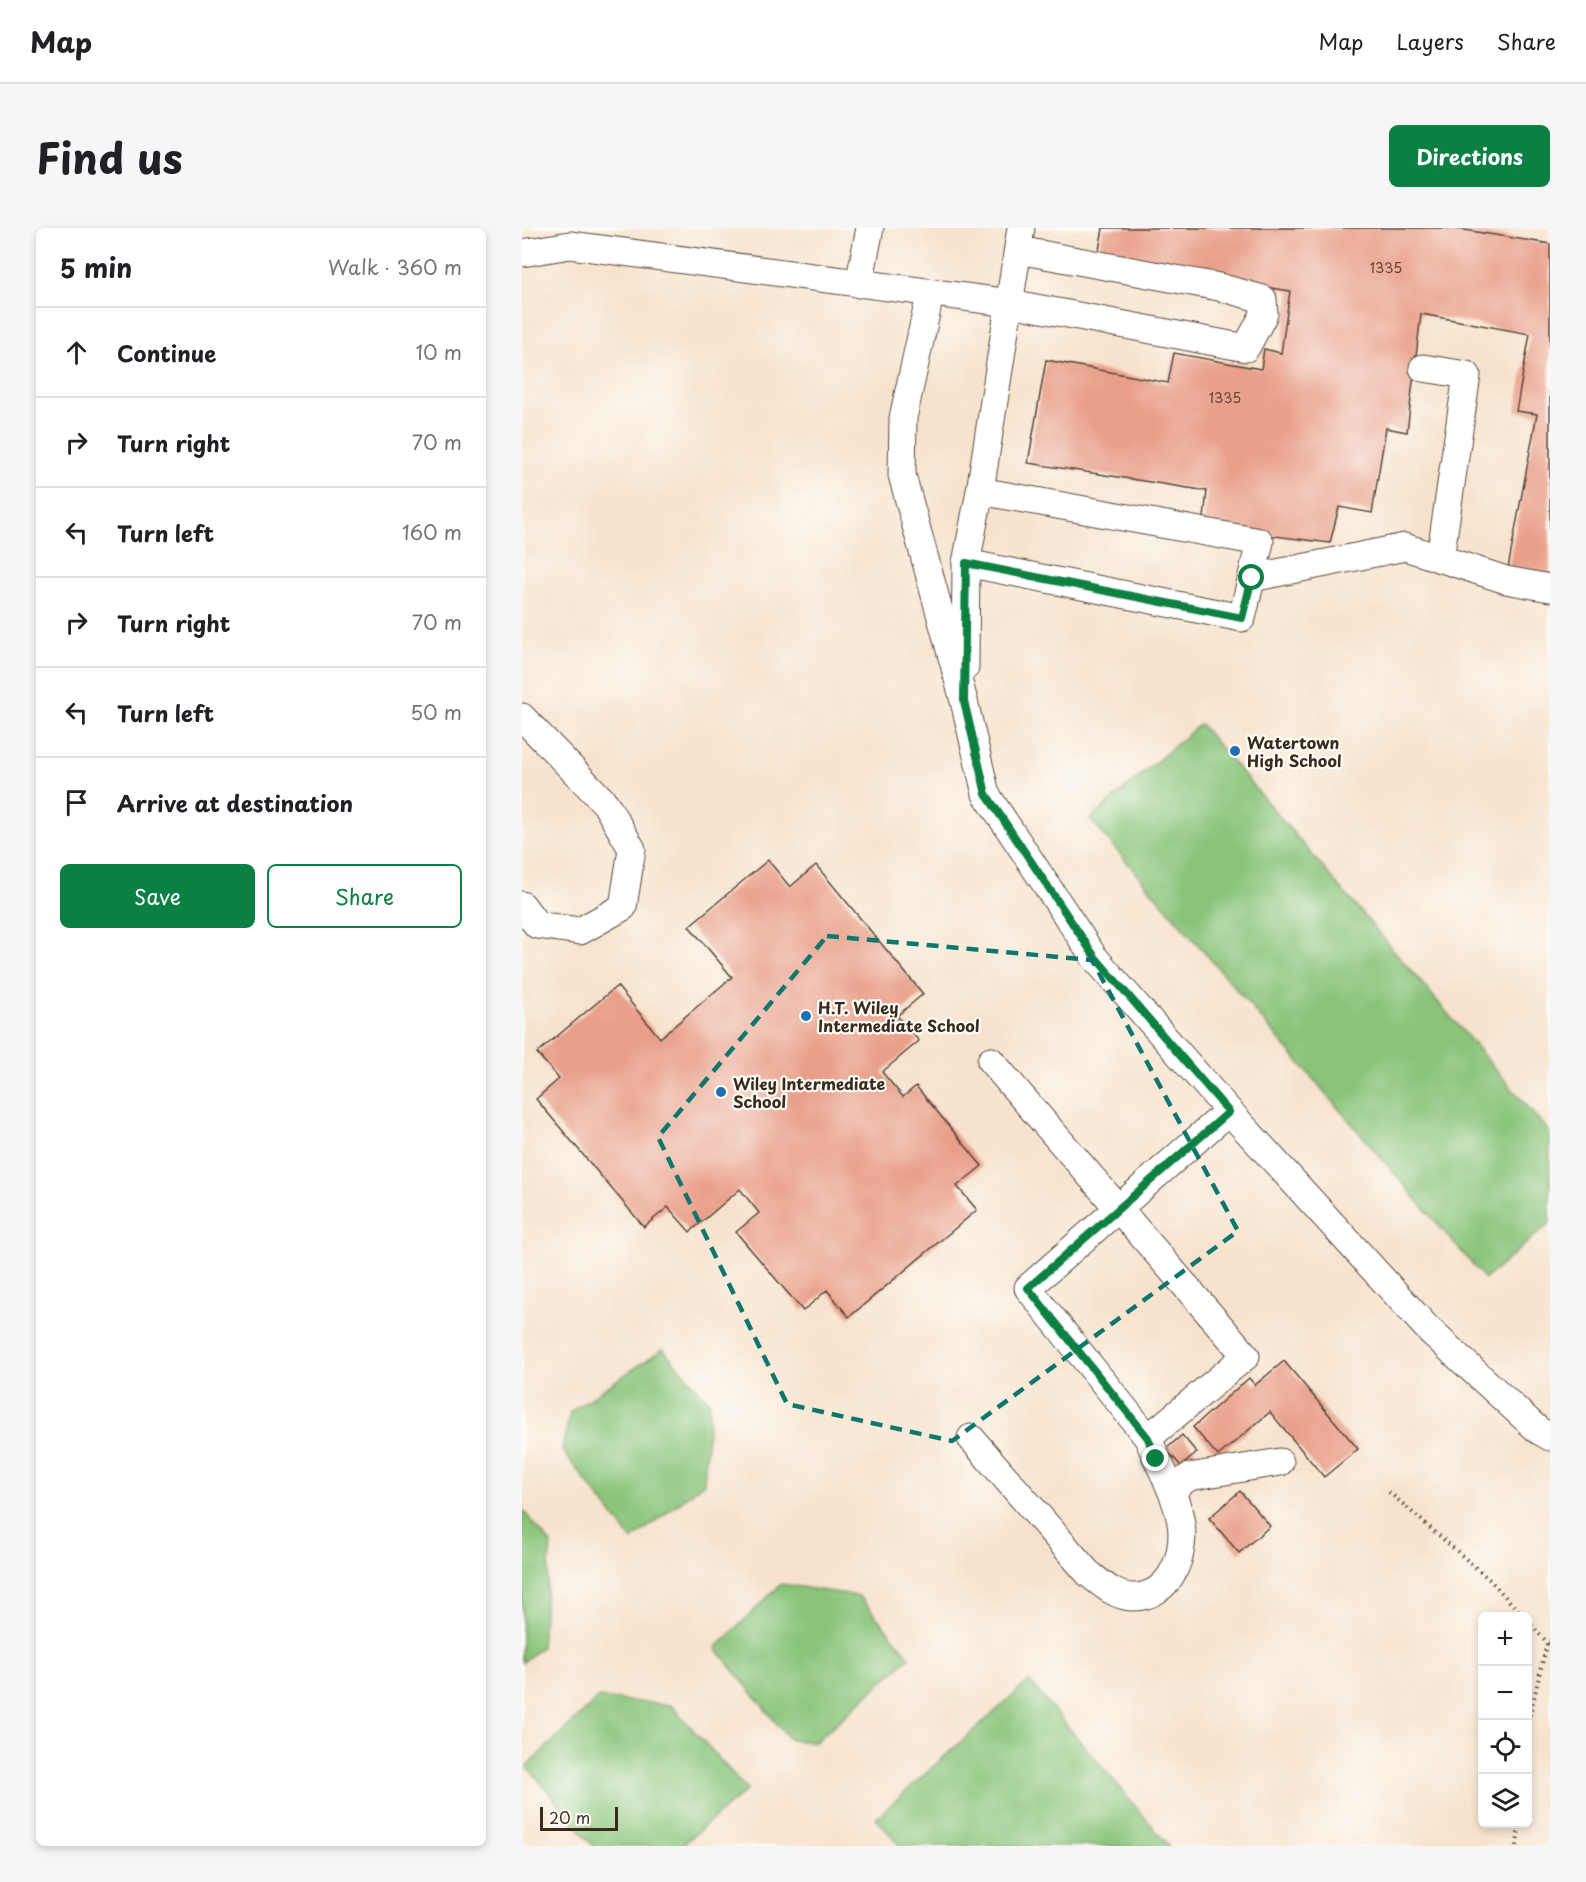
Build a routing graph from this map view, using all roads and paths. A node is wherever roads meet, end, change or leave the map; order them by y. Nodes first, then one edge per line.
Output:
1 (870, 228) edge
2 (1019, 239) edge
3 (522, 253) edge
4 (859, 285) junction
5 (930, 295) junction
6 (1010, 303) junction
7 (1423, 368) dead end
8 (980, 491) junction
9 (1440, 559) junction
10 (966, 563) junction
11 (1252, 578) junction
12 (1550, 588) edge
13 (964, 701) junction
14 (522, 717) edge
15 (522, 905) edge
16 (991, 1061) dead end
17 (1229, 1112) junction
18 (1118, 1207) junction
19 (1550, 1437) edge
20 (971, 1438) dead end
21 (1148, 1438) junction
22 (1280, 1462) dead end
23 (1171, 1490) junction
24 (1389, 1492) dead end
25 (1519, 1612) edge
26 (1532, 1626) edge
27 (1549, 1643) edge
28 (1529, 1720) edge
29 (1519, 1828) edge
30 (1517, 1846) edge

1 - 4 lane
2 - 6 lane
2 - 6 lane
3 - 4 lane
4 - 5 lane
5 - 6 lane
5 - 13 lane
6 - 8 lane
7 - 9 lane
8 - 10 lane
8 - 11 lane
9 - 11 lane
9 - 12 lane
10 - 11 lane
10 - 13 lane
13 - 17 lane
14 - 15 lane
16 - 18 lane
17 - 18 lane
17 - 19 lane
18 - 21 lane
18 - 21 lane
20 - 23 lane
21 - 23 lane
22 - 23 lane
24 - 25 path
26 - 27 path
27 - 28 path
29 - 30 path

